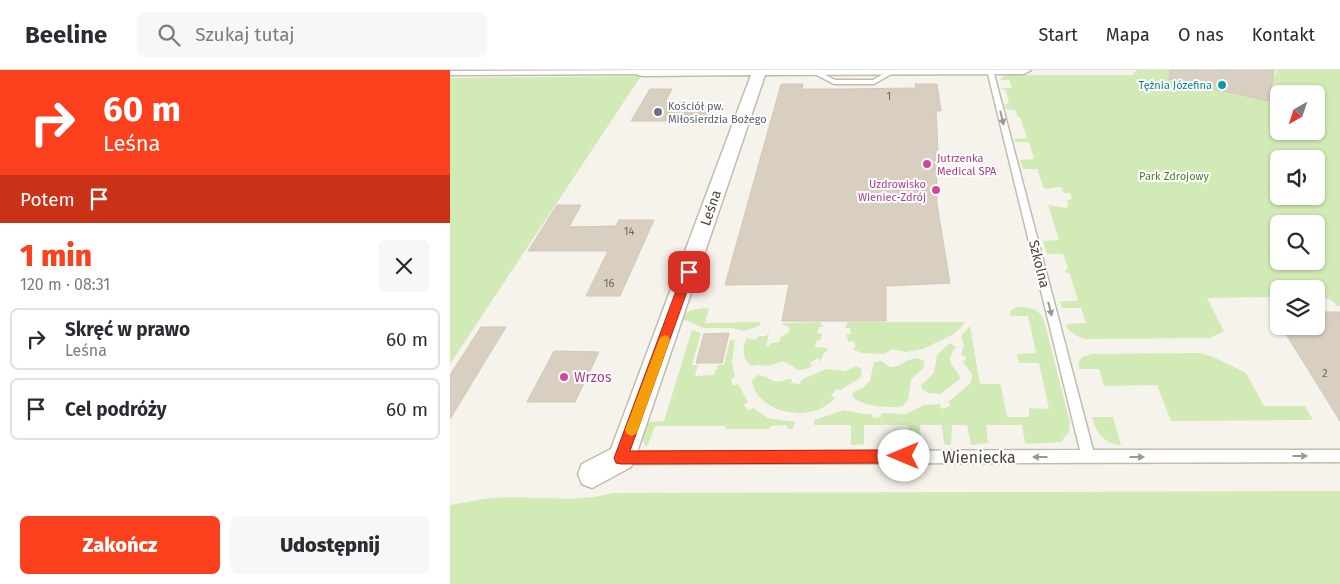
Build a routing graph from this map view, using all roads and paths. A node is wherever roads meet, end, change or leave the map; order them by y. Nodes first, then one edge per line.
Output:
1 (760, 70) edge
2 (814, 70) edge
3 (895, 70) edge
4 (990, 70) edge
5 (1024, 70) edge
6 (643, 72) joint
7 (450, 73) edge
8 (1340, 456) edge
9 (1088, 457) junction
10 (621, 458) junction
11 (592, 474) dead end

1 - 2 street
1 - 6 street
1 - 10 street, Leśna
2 - 3 street
3 - 4 street
4 - 5 street
4 -> 9 lane, Szkolna
6 - 7 lane
9 -> 8 lane, Wieniecka
9 -> 10 lane, Wieniecka
10 - 11 street, Wieniecka

